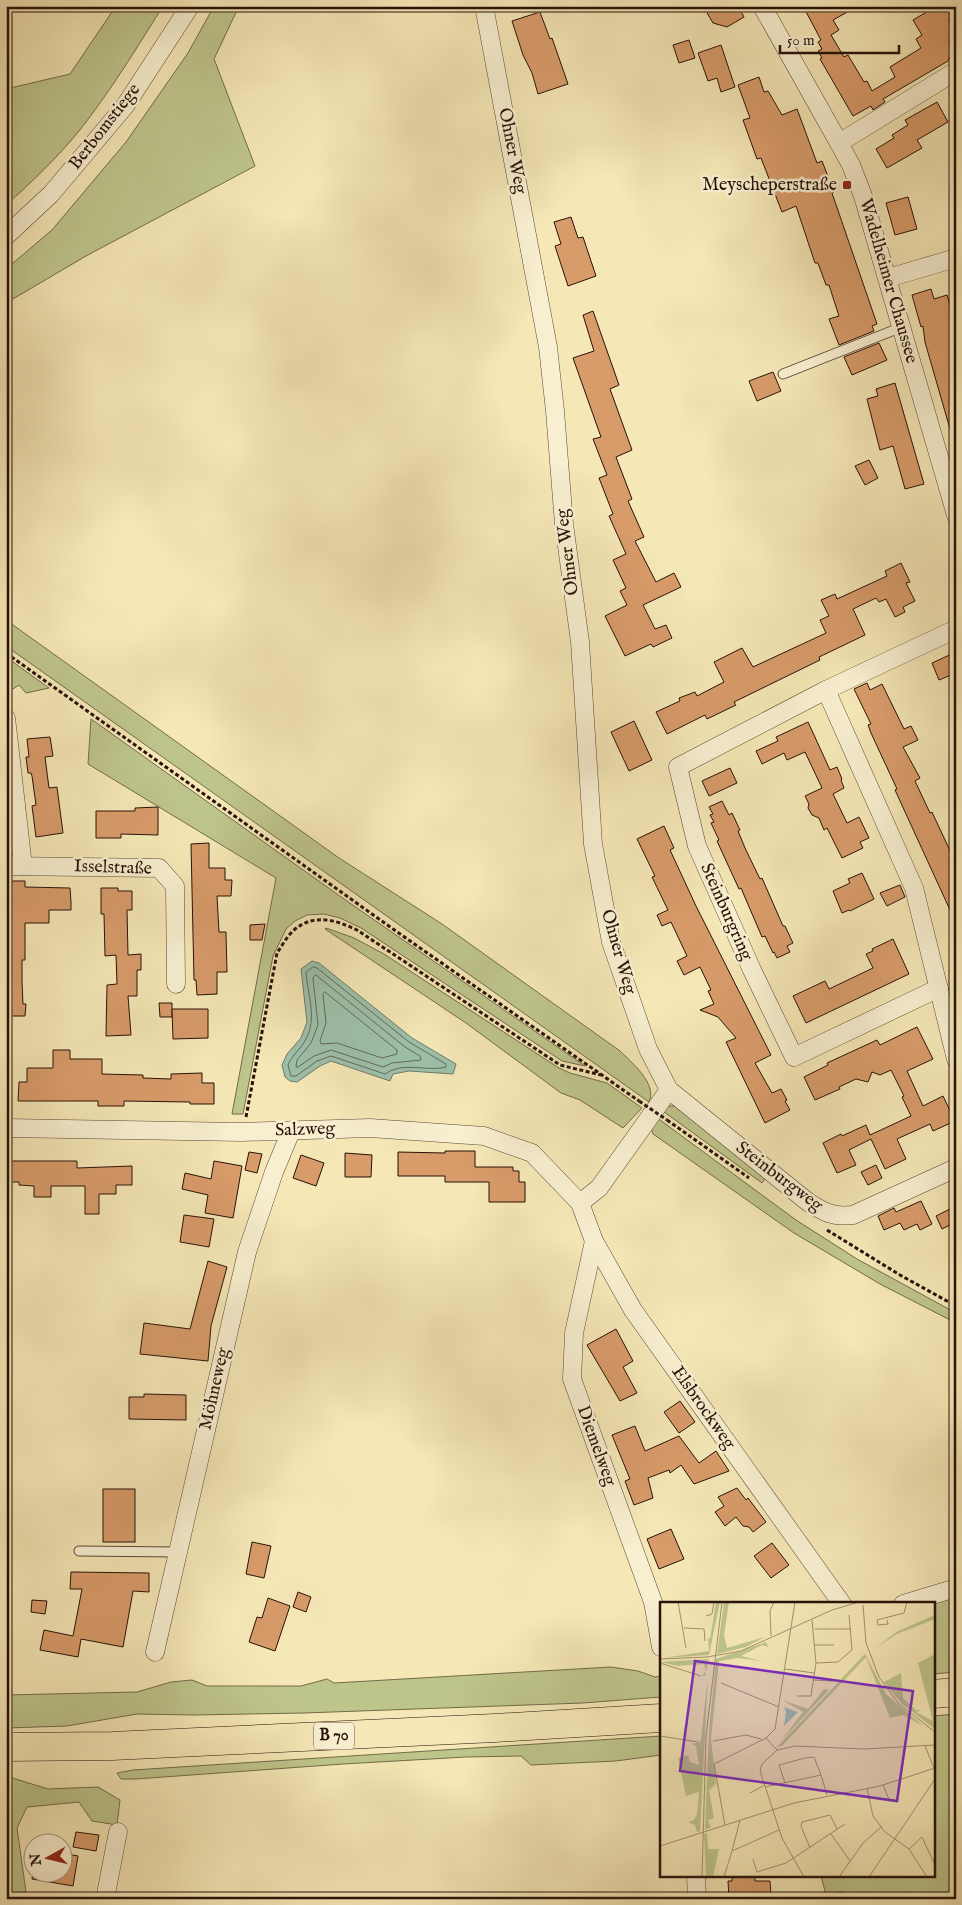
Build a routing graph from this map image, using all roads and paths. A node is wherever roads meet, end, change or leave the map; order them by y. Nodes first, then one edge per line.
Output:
1 (190, 6) edge
2 (484, 6) edge
3 (762, 6) edge
4 (956, 71) edge
5 (840, 143) junction
6 (6, 236) edge
7 (956, 258) edge
8 (888, 278) junction
9 (902, 327) junction
10 (783, 374) dead end
11 (956, 515) edge
12 (956, 629) edge
13 (6, 653) edge
14 (826, 690) junction
15 (6, 718) edge
16 (15, 866) edge
17 (176, 984) dead end
18 (938, 988) junction
19 (956, 1059) edge
20 (604, 1076) junction
21 (669, 1090) junction
22 (667, 1120) dead end
23 (6, 1128) edge
24 (291, 1131) junction
25 (242, 1132) junction
26 (956, 1168) edge
27 (580, 1203) junction
28 (594, 1241) junction
29 (79, 1551) dead end
30 (178, 1552) junction
31 (956, 1588) edge
32 (841, 1602) edge
33 (909, 1602) edge
34 (660, 1641) edge
35 (154, 1652) dead end
36 (956, 1692) edge
37 (934, 1694) edge
38 (660, 1718) edge
39 (6, 1747) edge
40 (118, 1832) dead end
41 (696, 1878) edge
42 (105, 1899) edge
43 (697, 1899) edge

1 - 6 street, Berbomstiege
2 - 21 street, Ohner Weg
3 - 5 street, Wadelheimer Chaussee
4 - 5 street
5 - 8 street, Wadelheimer Chaussee
7 - 8 street
8 - 9 street, Wadelheimer Chaussee
9 - 10 lane
9 - 11 street, Wadelheimer Chaussee
12 - 14 street, Steinburgring
13 - 20 path
14 - 18 street
14 - 18 street, Steinburgring
15 - 16 street
16 - 17 street, Isselstraße
18 - 19 street
20 - 22 path, bridge
20 - 25 path
21 - 26 street, Steinburgweg
21 - 27 street
23 - 25 street, Salzweg
24 - 25 street, Salzweg
24 - 27 street, Salzweg
24 - 30 street, Möhneweg
27 - 28 street, Elsbrockweg
28 - 32 street, Elsbrockweg
28 - 34 street, Diemelweg
29 - 30 lane
30 - 35 street, Möhneweg
31 - 33 street
36 - 37 highway
38 - 39 highway, B 70
40 - 42 street
41 - 43 street

